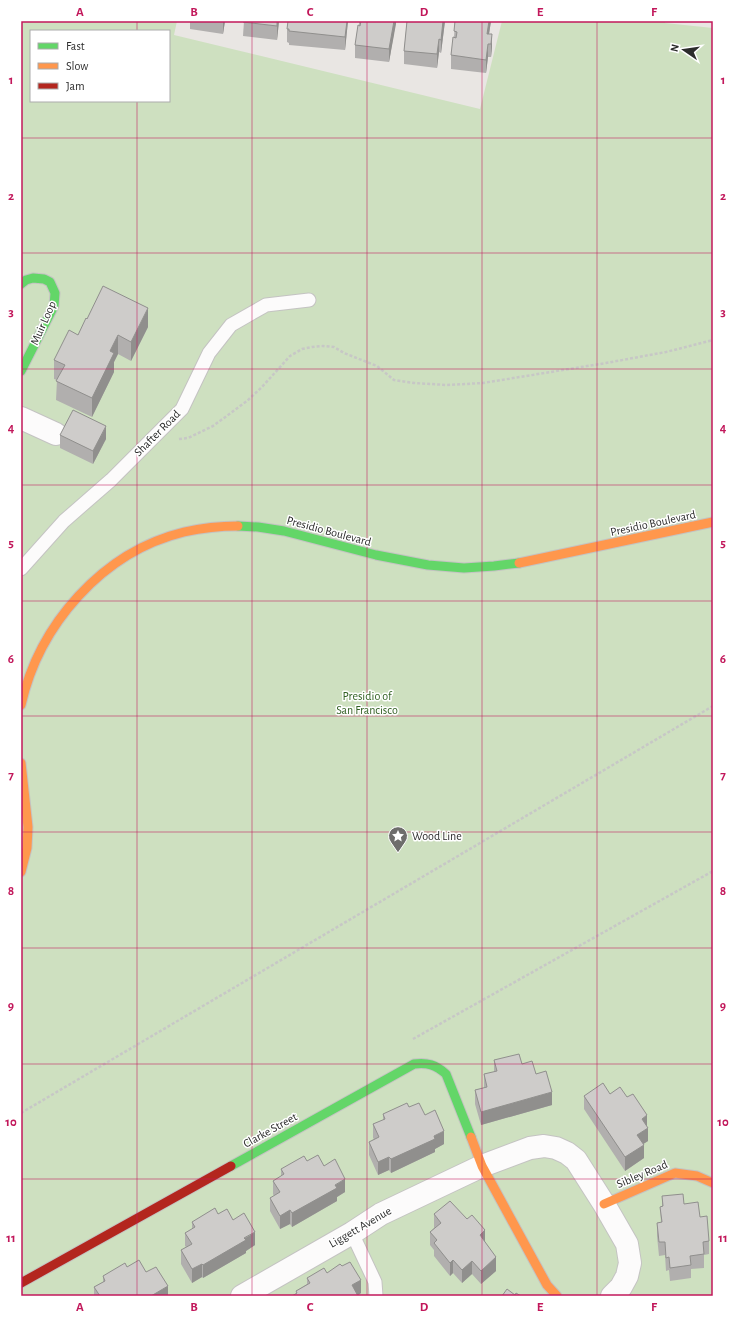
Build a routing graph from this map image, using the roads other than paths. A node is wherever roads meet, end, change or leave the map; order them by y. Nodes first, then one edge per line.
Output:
1 (21, 284) edge
2 (309, 300) dead end
3 (21, 371) edge
4 (21, 418) edge
5 (56, 434) dead end
6 (713, 522) edge
7 (21, 569) edge
8 (21, 705) edge
9 (21, 763) edge
10 (21, 872) edge
11 (482, 1166) junction
12 (713, 1183) edge
13 (604, 1204) junction
14 (352, 1233) junction
15 (21, 1284) edge
16 (242, 1296) edge
17 (376, 1296) edge
18 (557, 1296) edge
19 (612, 1296) edge

1 - 3 street, Muir Loop
2 - 7 lane, Shafter Road
4 - 5 street
6 - 8 street, Presidio Boulevard
9 - 10 street
11 - 13 street, Liggett Avenue
11 - 14 street, Liggett Avenue
11 - 15 street, Clarke Street
11 - 18 street
12 - 13 street, Sibley Road
13 - 19 street, Liggett Avenue
14 - 16 street, Liggett Avenue
14 - 17 lane

